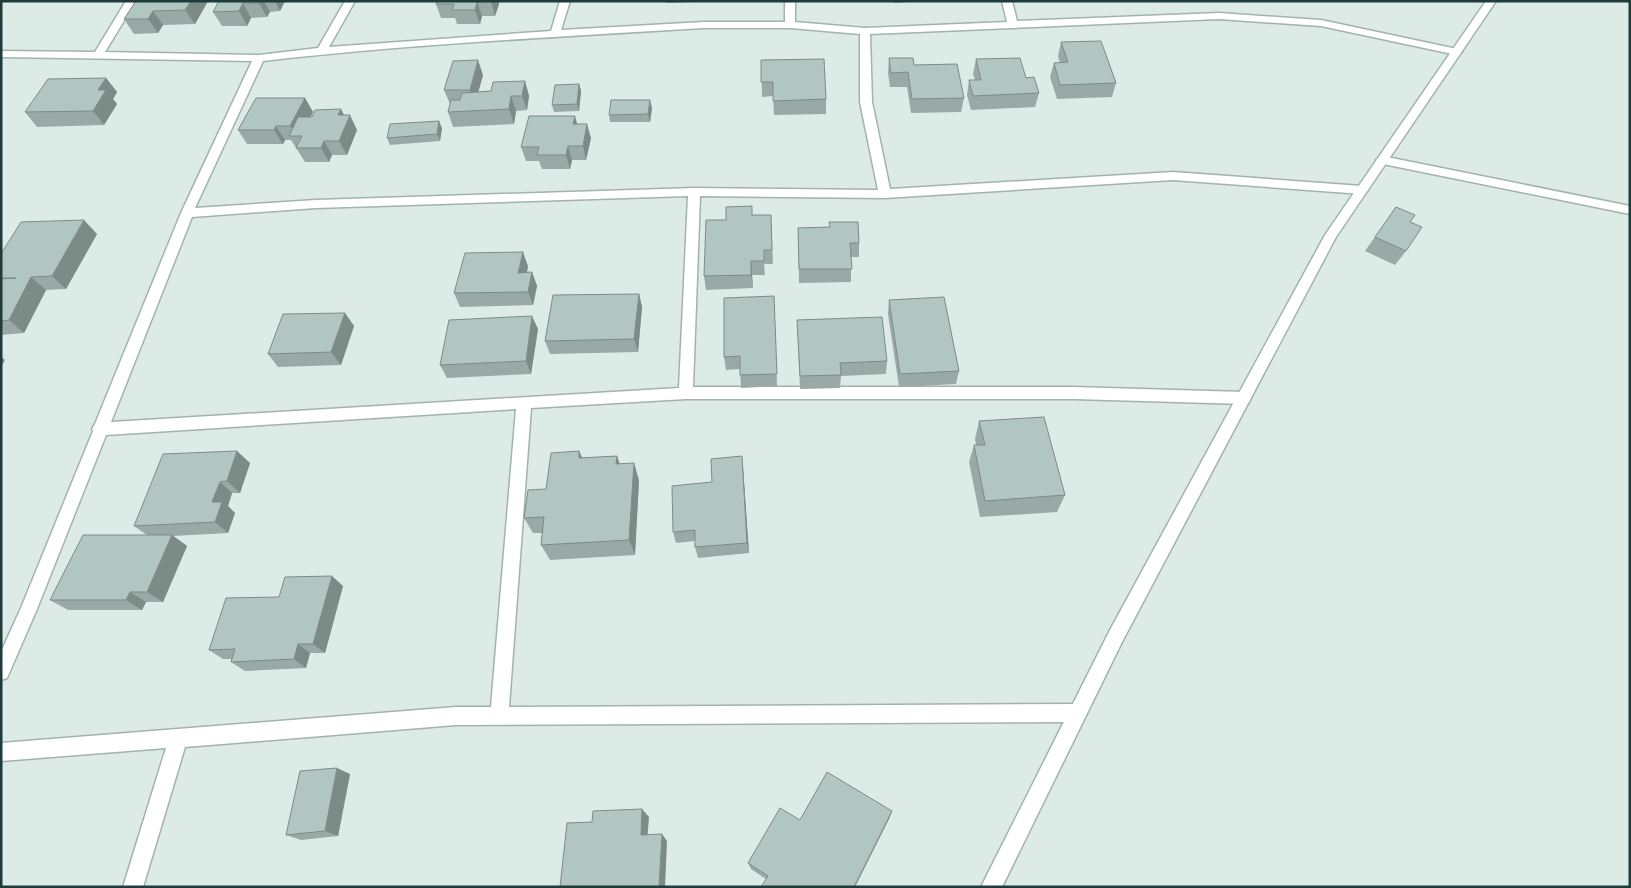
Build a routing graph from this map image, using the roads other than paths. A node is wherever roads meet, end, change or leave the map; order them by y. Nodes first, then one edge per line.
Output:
1 (131, 1) edge
2 (350, 1) edge
3 (565, 1) edge
4 (790, 1) edge
5 (1007, 1) edge
6 (1491, 1) edge
7 (790, 25) junction
8 (1013, 26) junction
9 (865, 32) junction
10 (555, 34) junction
11 (322, 51) junction
12 (1457, 52) junction
13 (1, 54) edge
14 (99, 54) junction
15 (259, 58) junction
16 (1382, 160) junction
17 (1362, 190) junction
18 (694, 192) junction
19 (885, 194) junction
20 (1630, 210) edge
21 (187, 212) junction
22 (686, 393) junction
23 (1244, 398) junction
24 (524, 403) junction
25 (99, 429) junction
26 (1, 672) edge
27 (1078, 713) junction
28 (499, 716) junction
29 (178, 738) junction
30 (1, 752) edge
31 (133, 887) edge
32 (991, 887) edge

1 - 14 street
2 - 11 street
3 - 10 street
4 - 7 street
5 - 8 street
6 - 12 street
7 - 9 street
7 - 10 street
8 - 9 street
8 - 12 street
9 - 19 street
10 - 11 street
11 - 15 street
12 - 16 street
13 - 14 street
14 - 15 street
15 - 21 street
16 - 17 street
16 - 20 street
17 - 19 street
17 - 23 street
18 - 19 street
18 - 21 street
18 - 22 street
21 - 25 street
22 - 23 street
22 - 24 street
23 - 27 street
24 - 25 street
24 - 28 street
25 - 26 street
27 - 28 street
27 - 32 street
28 - 29 street
29 - 30 street
29 - 31 street

